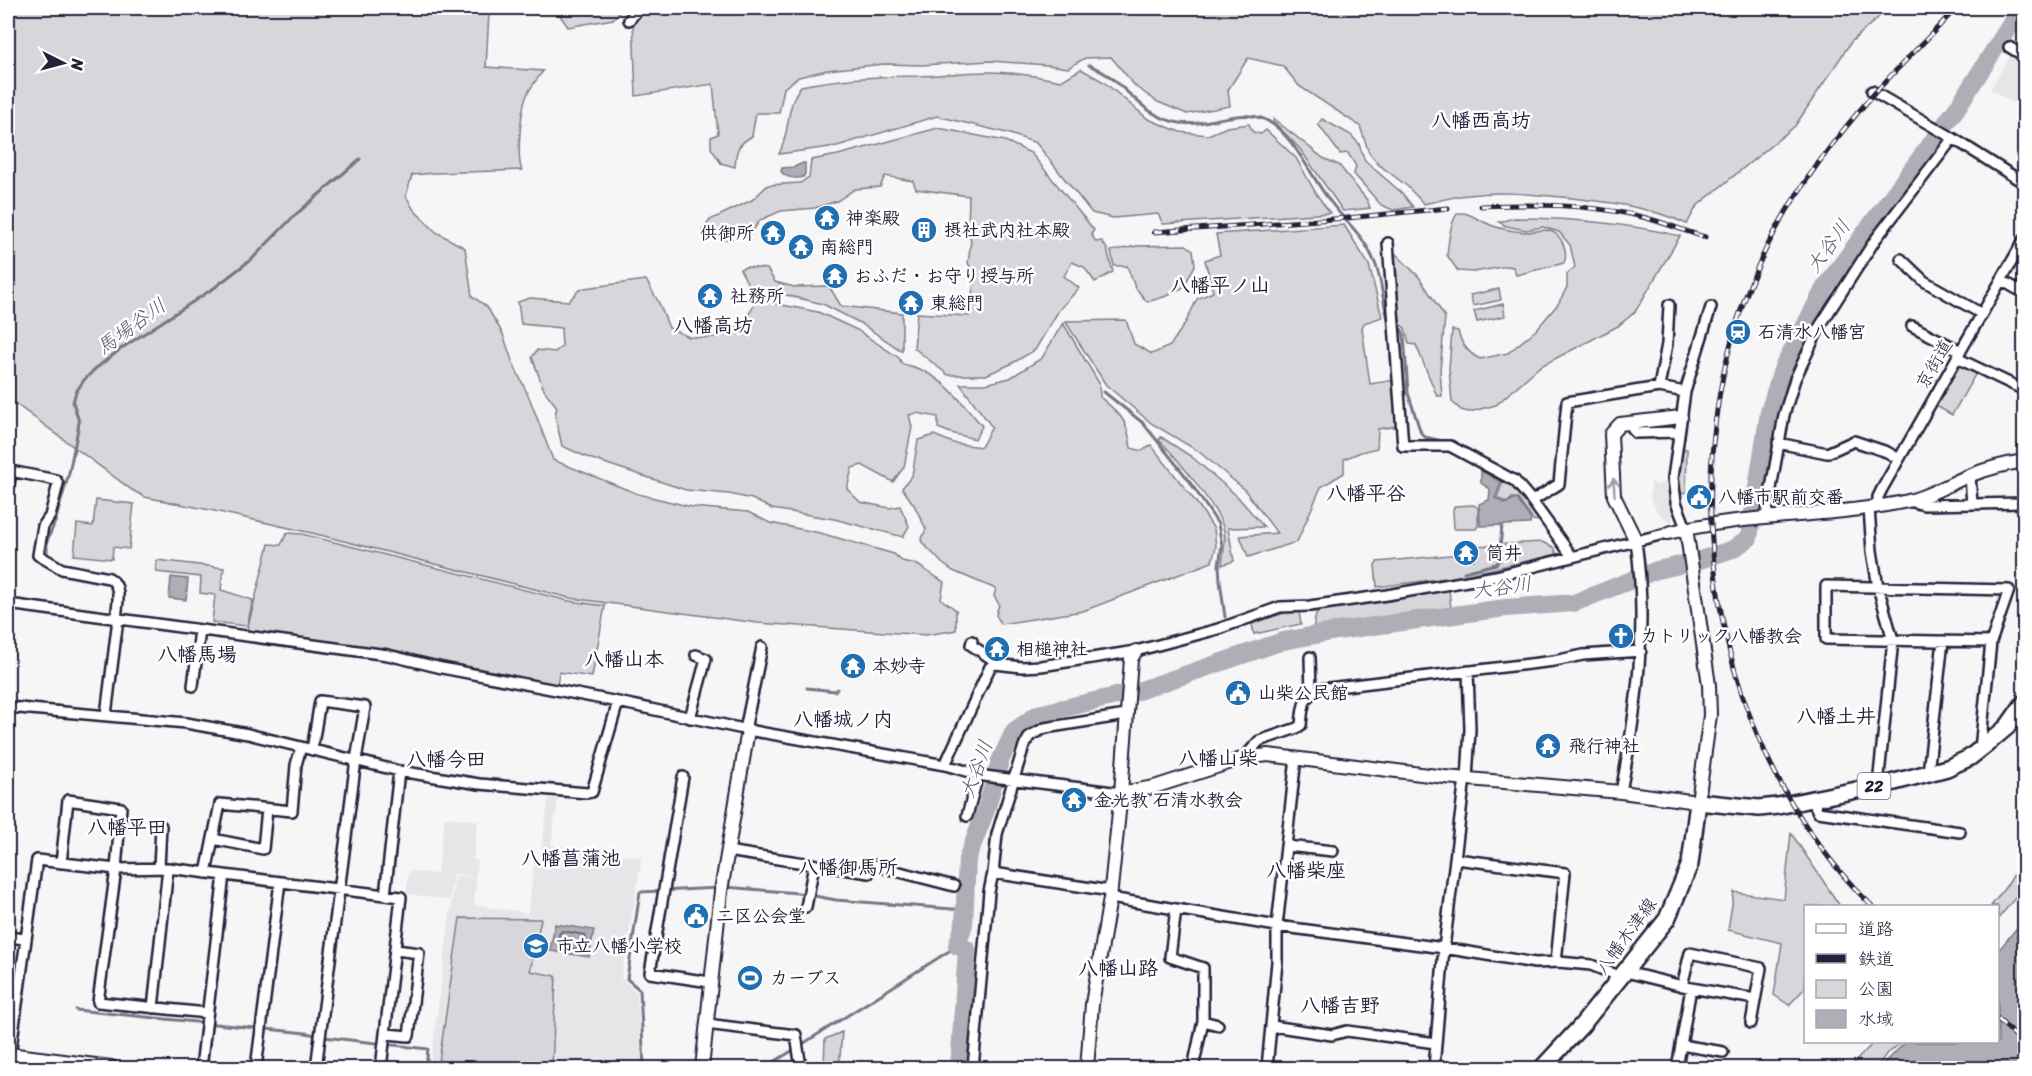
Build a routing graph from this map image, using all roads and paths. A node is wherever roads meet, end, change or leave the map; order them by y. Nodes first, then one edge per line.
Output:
1 (639, 8) edge
2 (629, 20) dead end
3 (2009, 47) dead end
4 (2025, 56) edge
5 (1872, 91) dead end
6 (1952, 137) junction
7 (2025, 183) edge
8 (2025, 240) edge
9 (1388, 243) dead end
10 (1901, 259) dead end
11 (2001, 280) junction
12 (2025, 292) edge
13 (1669, 305) dead end
14 (1711, 308) dead end
15 (1982, 314) junction
16 (1912, 326) dead end
17 (1959, 354) junction
18 (1659, 387) junction
19 (2025, 390) edge
20 (1685, 392) junction
21 (1681, 417) junction
22 (1632, 422) junction
23 (1679, 432) junction
24 (1778, 444) junction
25 (1899, 459) junction
26 (2025, 461) edge
27 (1970, 475) junction
28 (8, 491) edge
29 (1532, 501) junction
30 (1909, 501) junction
31 (2025, 503) edge
32 (1972, 504) junction
33 (1874, 507) junction
34 (1764, 517) junction
35 (1686, 528) junction
36 (1668, 532) joint
37 (1636, 541) junction
38 (1571, 555) junction
39 (1878, 587) junction
40 (8, 604) edge
41 (117, 619) junction
42 (200, 630) junction
43 (1893, 640) junction
44 (972, 641) dead end
45 (1943, 641) junction
46 (1991, 642) junction
47 (762, 646) dead end
48 (1136, 651) junction
49 (1641, 651) junction
50 (696, 655) dead end
51 (1310, 657) dead end
52 (995, 664) junction
53 (1468, 671) junction
54 (193, 686) dead end
55 (1311, 692) junction
56 (618, 702) junction
57 (2025, 703) edge
58 (8, 707) edge
59 (1126, 712) junction
60 (106, 715) junction
61 (690, 718) junction
62 (746, 730) junction
63 (301, 747) junction
64 (1980, 749) junction
65 (312, 750) junction
66 (1245, 758) junction
67 (1296, 758) junction
68 (356, 760) junction
69 (945, 765) junction
70 (399, 771) junction
71 (1928, 773) junction
72 (981, 775) junction
73 (683, 777) dead end
74 (1012, 779) junction
75 (1466, 779) junction
76 (1878, 785) junction
77 (1621, 792) junction
78 (1121, 793) junction
79 (1812, 799) junction
80 (1698, 802) junction
81 (267, 809) junction
82 (967, 816) dead end
83 (161, 826) dead end
84 (1960, 831) dead end
85 (213, 839) junction
86 (1287, 846) junction
87 (727, 851) junction
88 (1333, 851) dead end
89 (1456, 859) junction
90 (61, 863) junction
91 (814, 866) junction
92 (163, 868) junction
93 (116, 869) junction
94 (206, 873) junction
95 (993, 873) junction
96 (224, 875) junction
97 (279, 882) junction
98 (954, 886) dead end
99 (340, 890) junction
100 (1110, 894) junction
101 (385, 895) junction
102 (807, 899) dead end
103 (1176, 909) junction
104 (1277, 926) junction
105 (8, 937) edge
106 (25, 939) junction
107 (1444, 948) junction
108 (396, 950) junction
109 (1556, 962) junction
110 (1624, 975) junction
111 (710, 982) junction
112 (1687, 987) junction
113 (1755, 999) junction
114 (153, 1008) junction
115 (206, 1019) junction
116 (1203, 1020) junction
117 (1751, 1023) dead end
118 (706, 1024) junction
119 (1218, 1025) dead end
120 (1272, 1026) junction
121 (385, 1035) junction
122 (1436, 1043) junction
123 (1681, 1045) junction
124 (1723, 1052) dead end
125 (9, 1055) edge
126 (111, 1068) edge
127 (201, 1068) edge
128 (256, 1068) edge
129 (316, 1068) edge
130 (381, 1068) edge
131 (702, 1068) edge
132 (801, 1068) edge
133 (973, 1068) edge
134 (1087, 1068) edge
135 (1193, 1068) edge
136 (1267, 1068) edge
137 (1434, 1068) edge
138 (1542, 1068) edge
139 (1677, 1068) edge

1 - 2 street
3 - 4 street
5 - 6 street
6 - 7 street
6 - 24 street
8 - 11 street, 京街道
9 - 29 street
10 - 15 street
11 - 12 street
11 - 15 street, 京街道
13 - 18 street
14 - 20 street
15 - 17 street, 京街道
16 - 17 street
17 - 19 street
17 - 25 street, 京街道
18 - 20 street
18 - 29 street
20 - 21 street
21 - 22 street
21 - 23 street
22 - 23 street
37 -> 22 street
23 - 35 street
24 - 25 street
24 - 34 street
25 - 33 street, 京街道
26 - 27 street
27 - 30 street
27 - 32 street
28 - 41 street
29 - 38 street
30 - 32 street
30 - 33 street
31 - 32 street
33 - 34 street
33 - 39 street
34 - 35 street
35 - 36 street
35 - 80 street
36 - 37 street
37 - 38 street
37 - 49 street
38 - 48 street
39 - 43 street
39 - 43 street
39 - 46 street
40 - 41 street
41 - 42 street
41 - 60 street
42 - 54 street
42 - 56 street
43 - 45 street
43 - 76 street
44 - 52 street
45 - 46 street
45 - 71 street
46 - 64 street
47 - 62 street
48 - 52 street
48 - 59 street
49 - 53 street
49 - 77 street
50 - 61 street
51 - 55 street
52 - 69 street
53 - 55 street
53 - 75 street
55 - 66 street
56 - 61 street
56 - 70 street
57 - 64 main road, 22
58 - 60 street
59 - 74 street
59 - 78 street
60 - 63 street
61 - 62 street
62 - 69 street
62 - 87 street
63 - 65 street
63 - 81 street
64 - 71 main road, 22
65 - 68 street
65 - 68 street
66 - 67 street
66 - 78 street
67 - 75 street
67 - 86 street
68 - 70 street
68 - 99 street
69 - 72 street
70 - 101 street
71 - 76 main road, 22
72 - 74 street
72 - 82 street
73 - 111 street
74 - 78 street
74 - 95 street
75 - 77 street
75 - 89 street
76 - 79 main road, 22
77 - 80 street
78 - 100 street
79 - 80 main road, 22
79 - 84 street
80 - 110 main road, 八幡木津線
81 - 85 street
81 - 85 street
83 - 92 street
85 - 94 street
86 - 88 street
86 - 104 street
87 - 91 street
87 - 111 street
89 - 107 street
89 - 109 street
90 - 93 street
90 - 93 street
90 - 106 street
91 - 98 street
91 - 102 street
92 - 93 street
92 - 94 street
92 - 114 street
93 - 114 street
94 - 96 street
95 - 100 street
95 - 133 street
96 - 97 street
96 - 115 street
97 - 99 street
97 - 128 street
99 - 101 street
99 - 129 street
100 - 103 street
100 - 134 street
101 - 108 street
103 - 104 street
103 - 116 street
104 - 107 street
104 - 120 street
105 - 106 street
106 - 125 street
107 - 109 street
107 - 122 street
108 - 121 street
108 - 121 street
109 - 110 street
110 - 112 street
110 - 138 main road, 八幡木津線
111 - 118 street
112 - 113 street
112 - 113 street
112 - 123 street
113 - 117 street
114 - 115 street
115 - 127 street
116 - 119 street
116 - 135 street
118 - 131 street
118 - 132 street
120 - 122 street
120 - 136 street
121 - 130 street
122 - 137 street
123 - 124 street
123 - 139 street
125 - 126 main road

